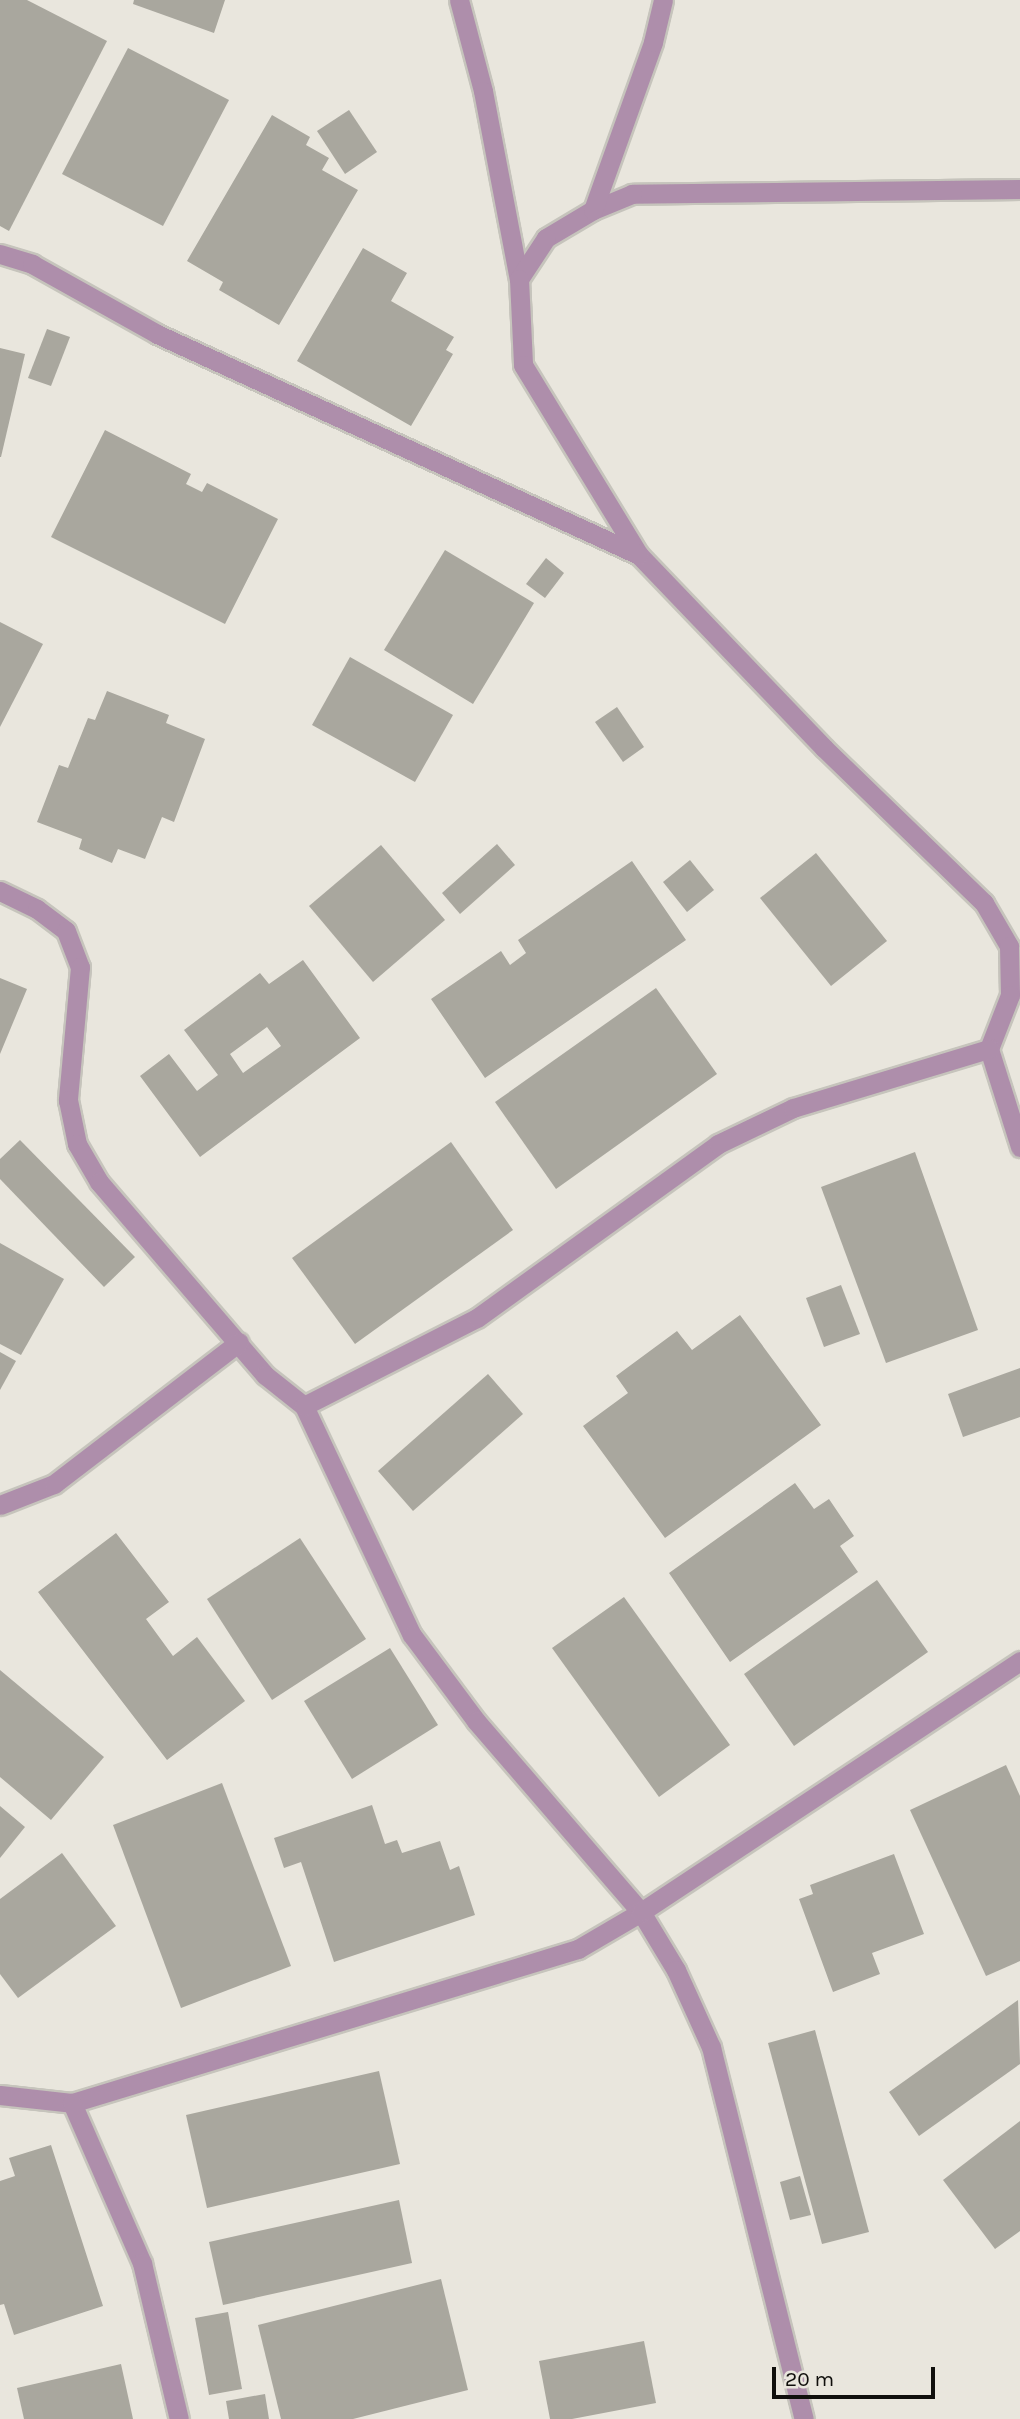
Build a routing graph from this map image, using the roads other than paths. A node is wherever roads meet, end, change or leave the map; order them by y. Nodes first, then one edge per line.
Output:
1 (459, 0) edge
2 (663, 0) edge
3 (1020, 189) edge
4 (593, 210) junction
5 (0, 254) edge
6 (519, 279) junction
7 (639, 555) junction
8 (0, 891) edge
9 (989, 1049) junction
10 (1020, 1147) edge
11 (239, 1342) junction
12 (304, 1406) junction
13 (0, 1505) edge
14 (1020, 1661) edge
15 (641, 1912) junction
16 (0, 2095) edge
17 (72, 2103) junction
18 (179, 2419) edge
19 (804, 2419) edge

1 - 6 street
2 - 4 street
3 - 4 street
4 - 6 street
5 - 7 street
6 - 7 street
7 - 9 street
8 - 11 street
9 - 10 street
9 - 12 street
11 - 12 street
11 - 13 street
12 - 15 street
14 - 15 street
15 - 17 street
15 - 19 street
16 - 17 street
17 - 18 street

